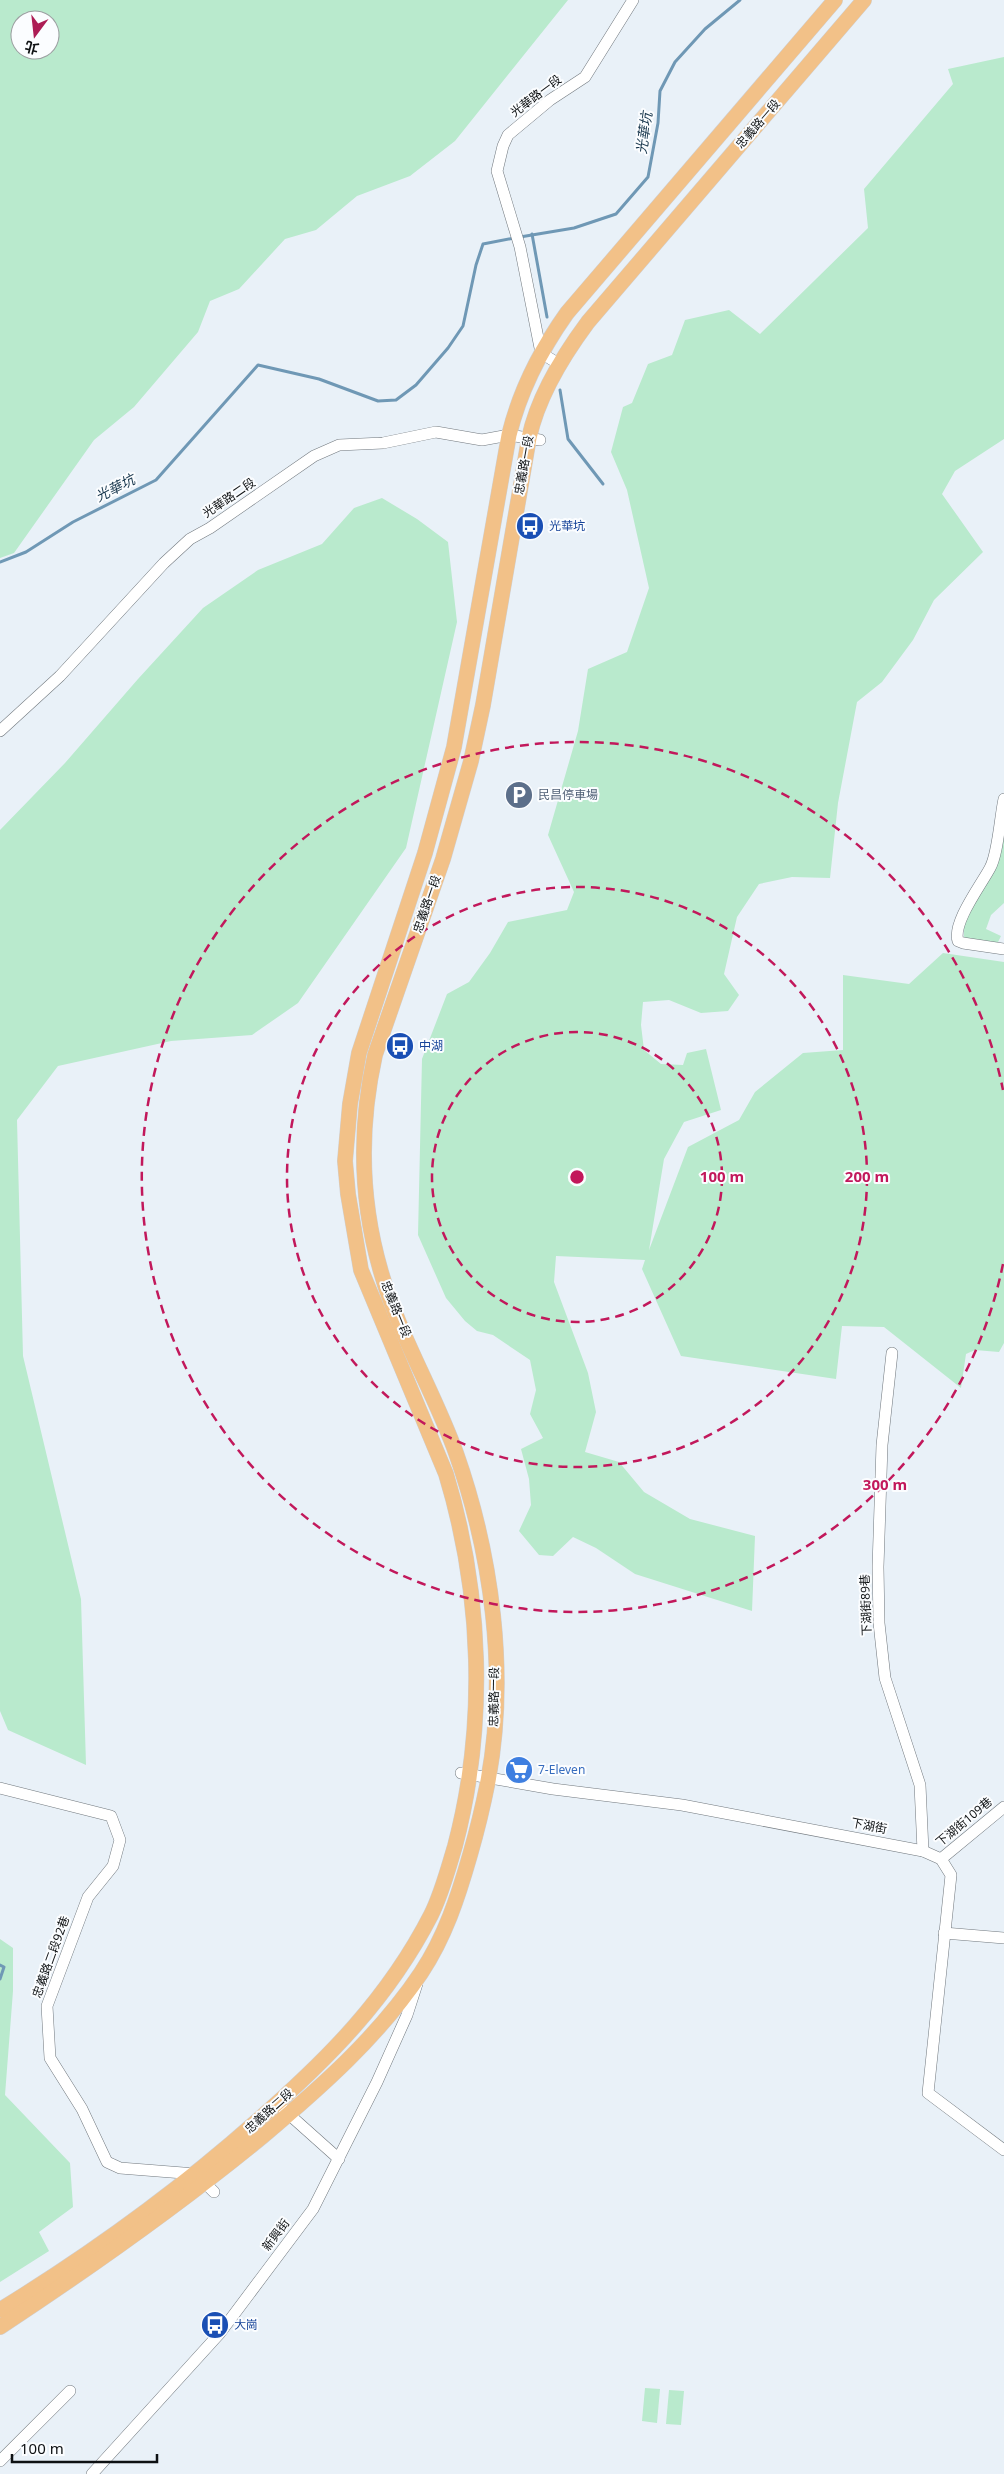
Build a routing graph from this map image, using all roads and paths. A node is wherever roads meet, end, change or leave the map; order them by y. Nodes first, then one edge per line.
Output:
1 (633, 0) edge
2 (835, 0) edge
3 (864, 0) edge
4 (542, 352) junction
5 (559, 364) junction
6 (510, 435) junction
7 (534, 439) junction
8 (0, 731) edge
9 (1004, 799) edge
10 (420, 852) junction
11 (447, 861) junction
12 (1004, 949) edge
13 (892, 1353) dead end
14 (438, 1392) junction
15 (411, 1404) junction
16 (466, 1774) junction
17 (488, 1779) junction
18 (0, 1788) edge
19 (1004, 1807) edge
20 (923, 1851) junction
21 (941, 1859) junction
22 (457, 1901) joint
23 (944, 1933) junction
24 (1004, 1938) edge
25 (421, 1973) junction
26 (275, 2100) junction
27 (288, 2115) junction
28 (1004, 2150) edge
29 (339, 2160) junction
30 (205, 2183) junction
31 (0, 2310) edge
32 (0, 2327) edge
33 (70, 2391) dead end
34 (0, 2461) edge
35 (92, 2474) edge

1 - 4 street, 光華路一段
2 - 4 main road, 忠義路一段
3 - 5 main road, 忠義路一段
4 - 5 street
4 - 6 main road, 忠義路一段
5 - 7 main road, 忠義路一段
6 - 7 street, 光華路二段
6 - 8 street, 光華路二段
6 - 10 main road, 忠義路一段
7 - 11 main road, 忠義路一段
9 - 12 street
10 - 11 main road
10 - 15 main road, 忠義路一段
11 - 14 main road, 忠義路一段
13 - 20 street, 下湖街89巷
14 - 15 main road
14 - 17 main road, 忠義路一段
15 - 16 main road, 忠義路一段
16 - 17 street, 下湖街
16 - 26 main road, 忠義路二段
17 - 20 street, 下湖街
17 - 22 main road, 忠義路一段
18 - 30 street, 忠義路二段92巷
19 - 21 street, 下湖街109巷
20 - 21 street, 下湖街
21 - 23 street
22 - 25 main road, 忠義路二段
23 - 24 street
23 - 28 street
25 - 27 main road, 忠義路二段
25 - 29 street, 新興街
26 - 27 street
26 - 30 main road, 忠義路二段
27 - 29 street
27 - 30 main road, 忠義路二段
29 - 35 street, 新興街
30 - 31 main road, 忠義路二段
30 - 32 main road, 忠義路二段
33 - 34 street

